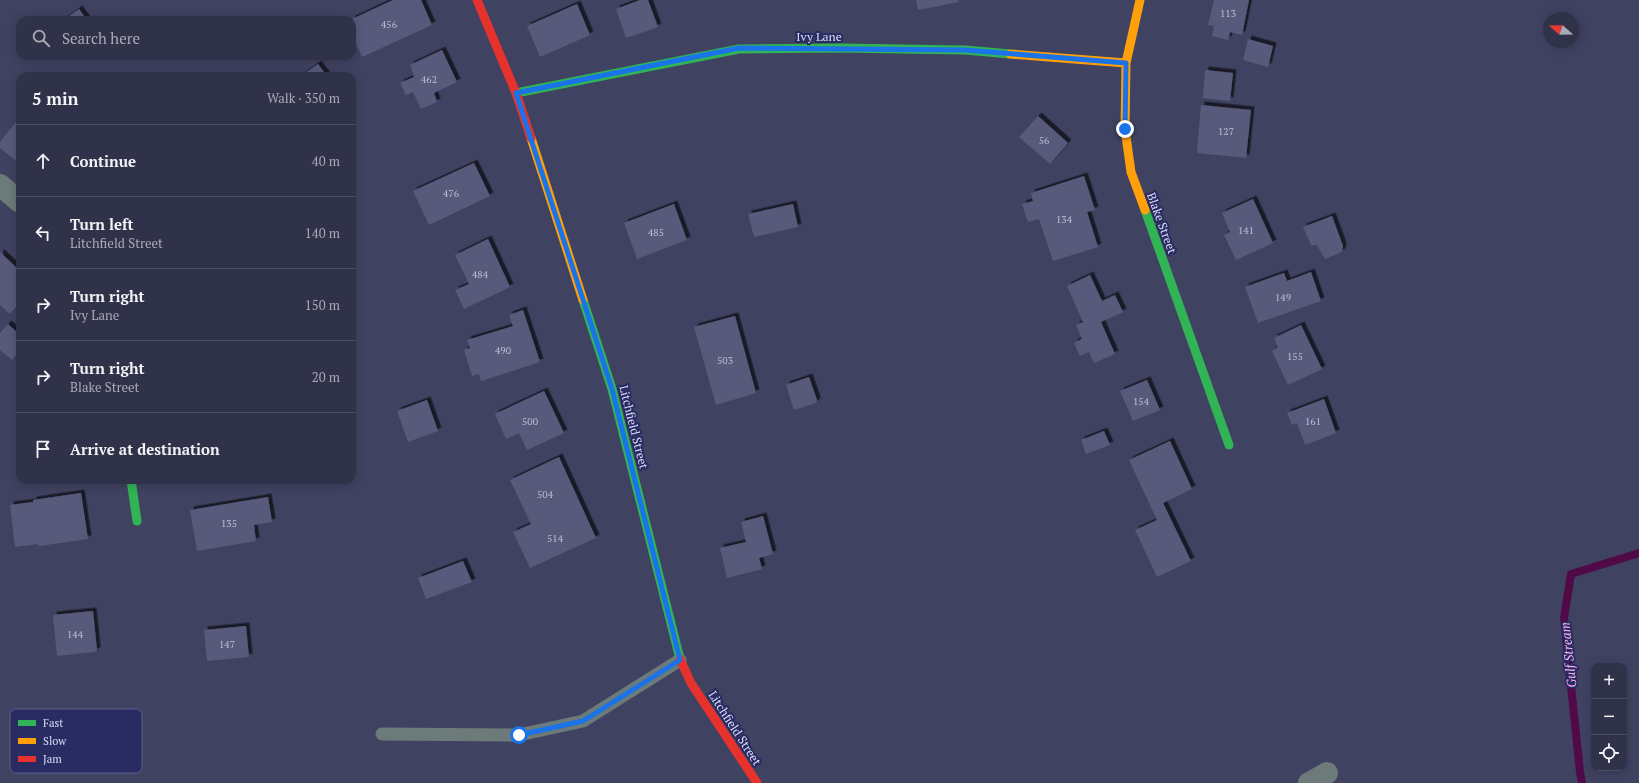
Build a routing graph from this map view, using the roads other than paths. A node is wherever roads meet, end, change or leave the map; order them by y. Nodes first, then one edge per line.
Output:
1 (477, 0) edge
2 (1140, 0) edge
3 (1126, 63) junction
4 (516, 93) junction
5 (1229, 445) dead end
6 (131, 484) edge
7 (136, 522) dead end
8 (680, 660) junction
9 (382, 734) dead end
10 (758, 783) edge

1 - 4 street, Litchfield Street
2 - 3 street, Blake Street
3 - 4 street, Ivy Lane
3 - 5 street, Blake Street
4 - 8 street, Litchfield Street
6 - 7 street
8 - 9 lane
8 - 10 street, Litchfield Street

